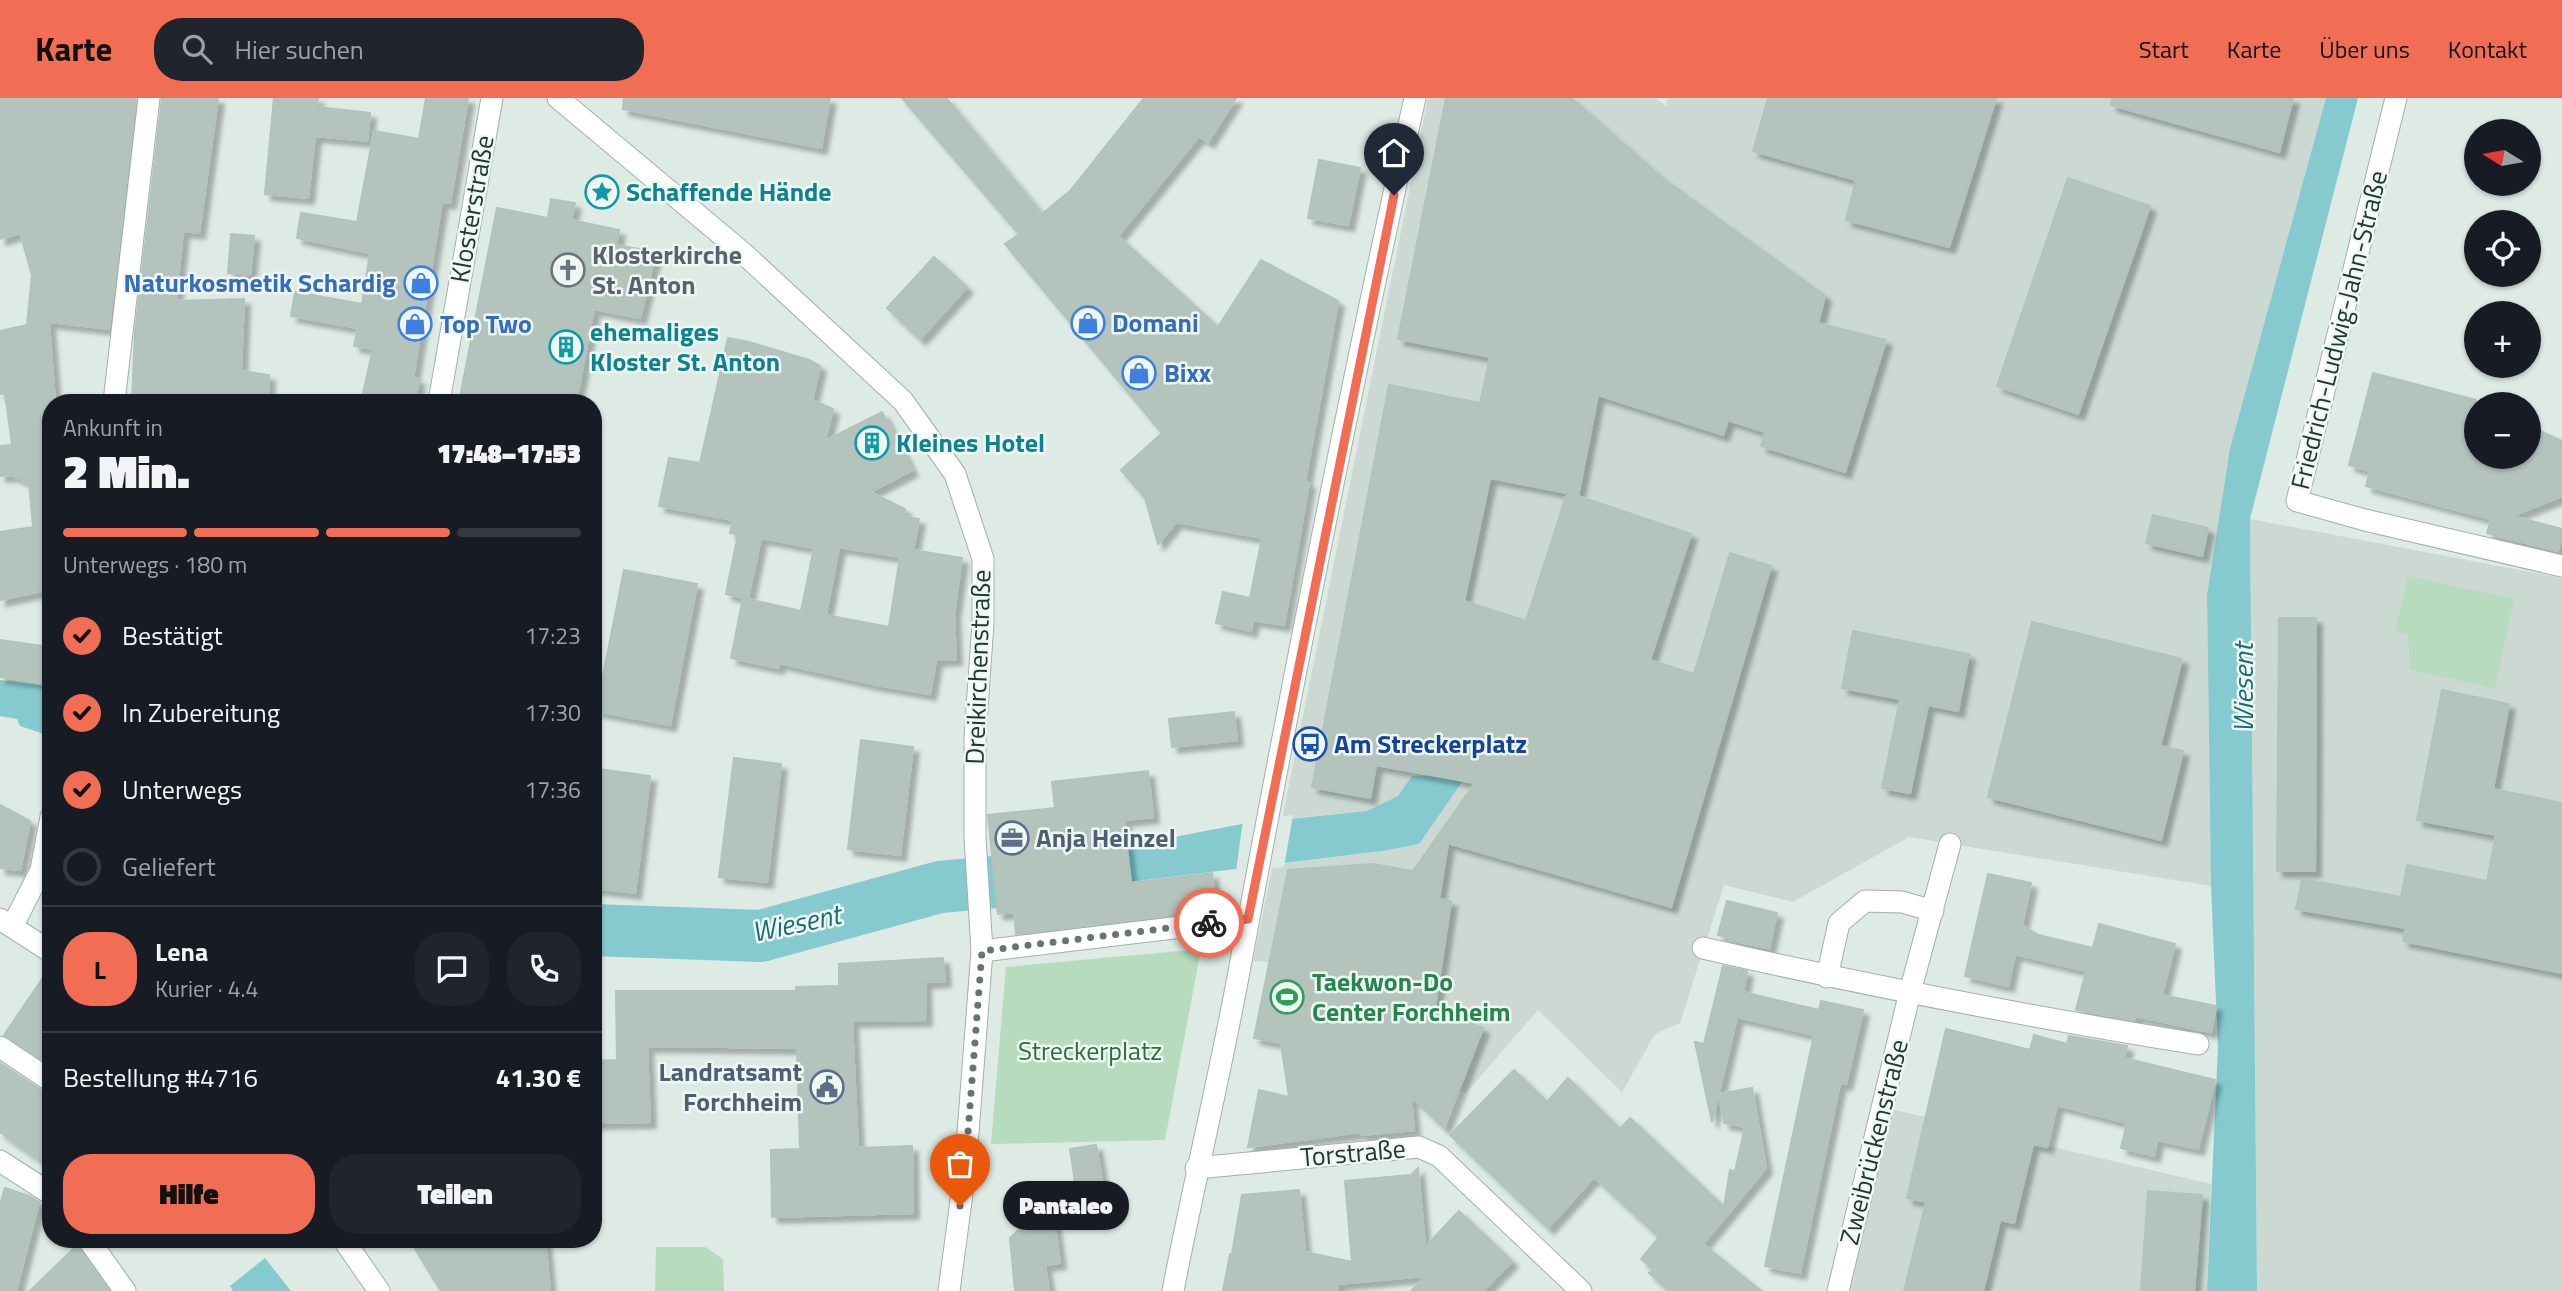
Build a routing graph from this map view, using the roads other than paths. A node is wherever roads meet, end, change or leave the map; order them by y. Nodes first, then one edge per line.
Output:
1 (149, 98) edge
2 (492, 98) edge
3 (558, 98) edge
4 (1415, 98) edge
5 (2396, 98) edge
6 (115, 394) edge
7 (440, 394) edge
8 (2562, 566) edge
9 (1950, 844) dead end
10 (42, 865) edge
11 (1933, 911) junction
12 (1248, 919) junction
13 (6, 922) edge
14 (42, 946) edge
15 (1703, 948) dead end
16 (982, 951) junction
17 (1827, 977) junction
18 (1910, 992) junction
19 (2198, 1044) dead end
20 (0, 1046) edge
21 (42, 1075) edge
22 (0, 1161) edge
23 (1196, 1168) junction
24 (42, 1188) edge
25 (94, 1248) edge
26 (350, 1248) edge
27 (125, 1291) edge
28 (379, 1291) edge
29 (949, 1291) edge
30 (1173, 1291) edge
31 (1581, 1291) edge
32 (1838, 1291) edge

1 - 6 street
2 - 7 street, Klosterstraße
3 - 16 street, Dreikirchenstraße
4 - 12 street
5 - 8 street, Friedrich-Ludwig-Jahn-Straße
9 - 11 street, Zweibrückenstraße
10 - 13 street
11 - 17 street
11 - 18 street, Zweibrückenstraße
12 - 16 street
12 - 23 street
13 - 14 street
15 - 17 street
16 - 29 street
17 - 18 street
18 - 19 street
18 - 32 street, Zweibrückenstraße
20 - 21 street
22 - 24 street
23 - 30 street
23 - 31 street, Torstraße
25 - 27 street
26 - 28 street

